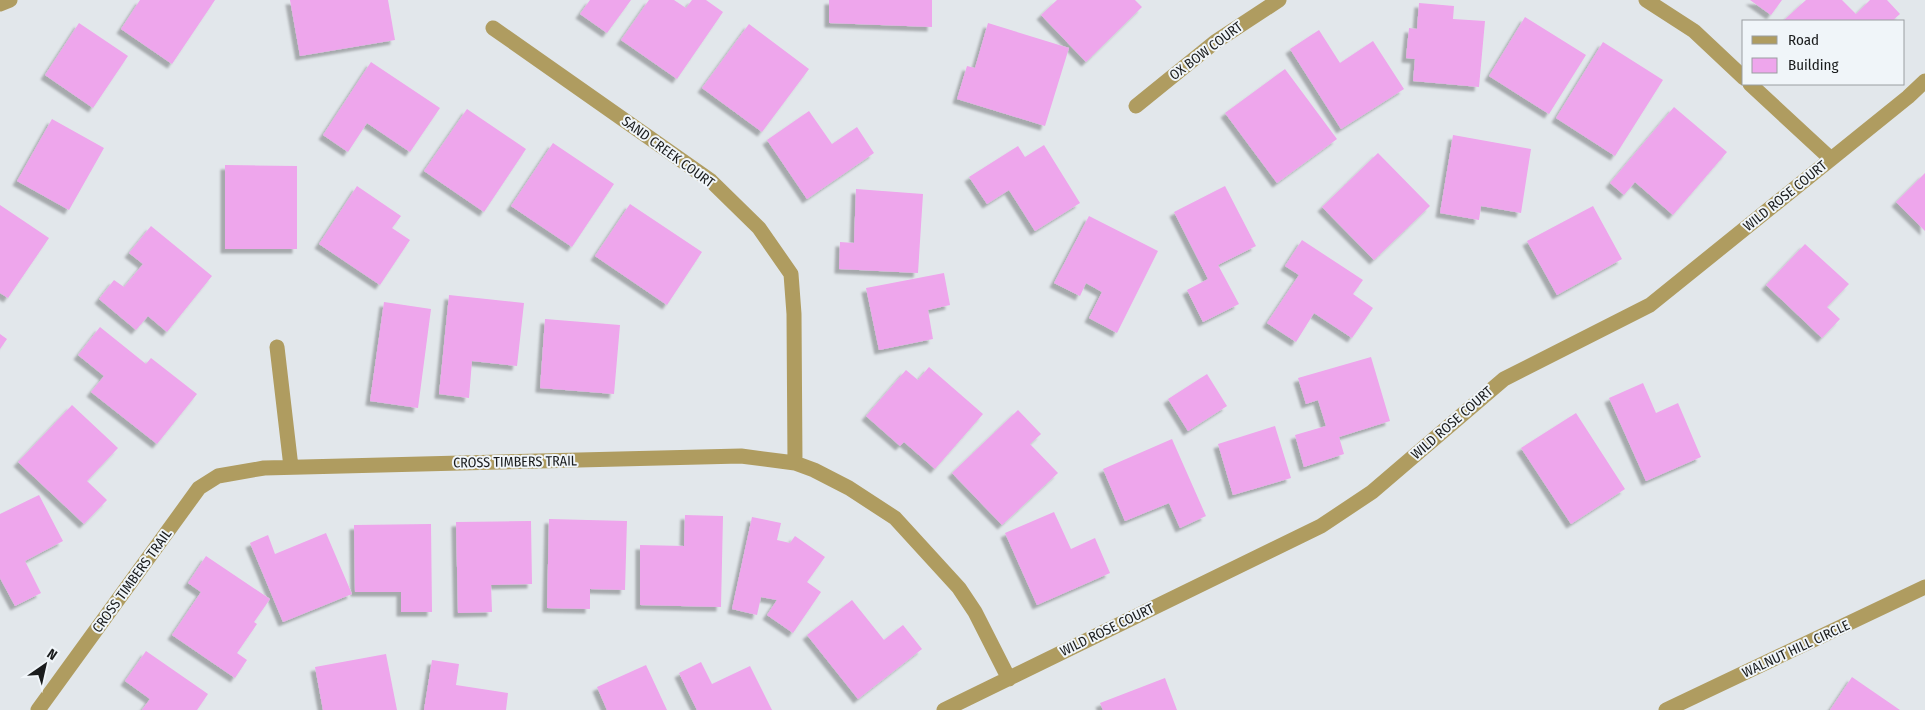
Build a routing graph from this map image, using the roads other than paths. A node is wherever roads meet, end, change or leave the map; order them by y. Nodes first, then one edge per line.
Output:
1 (10, 0) edge
2 (1279, 0) edge
3 (1646, 0) edge
4 (0, 4) edge
5 (493, 28) dead end
6 (1742, 76) edge
7 (1925, 81) edge
8 (1751, 85) edge
9 (1136, 106) dead end
10 (1832, 159) junction
11 (277, 347) dead end
12 (795, 463) junction
13 (291, 468) junction
14 (1925, 587) edge
15 (1009, 679) junction
16 (38, 710) edge
17 (944, 710) edge
18 (1666, 710) edge

1 - 4 street
2 - 9 street, OX BOW COURT
3 - 6 street
5 - 12 street, SAND CREEK COURT
7 - 10 street, WILD ROSE COURT
8 - 10 street
10 - 15 street, WILD ROSE COURT
11 - 13 street
12 - 13 street, CROSS TIMBERS TRAIL
12 - 15 street, CROSS TIMBERS TRAIL
13 - 16 street, CROSS TIMBERS TRAIL
14 - 18 street, WALNUT HILL CIRCLE
15 - 17 street, WILD ROSE COURT

